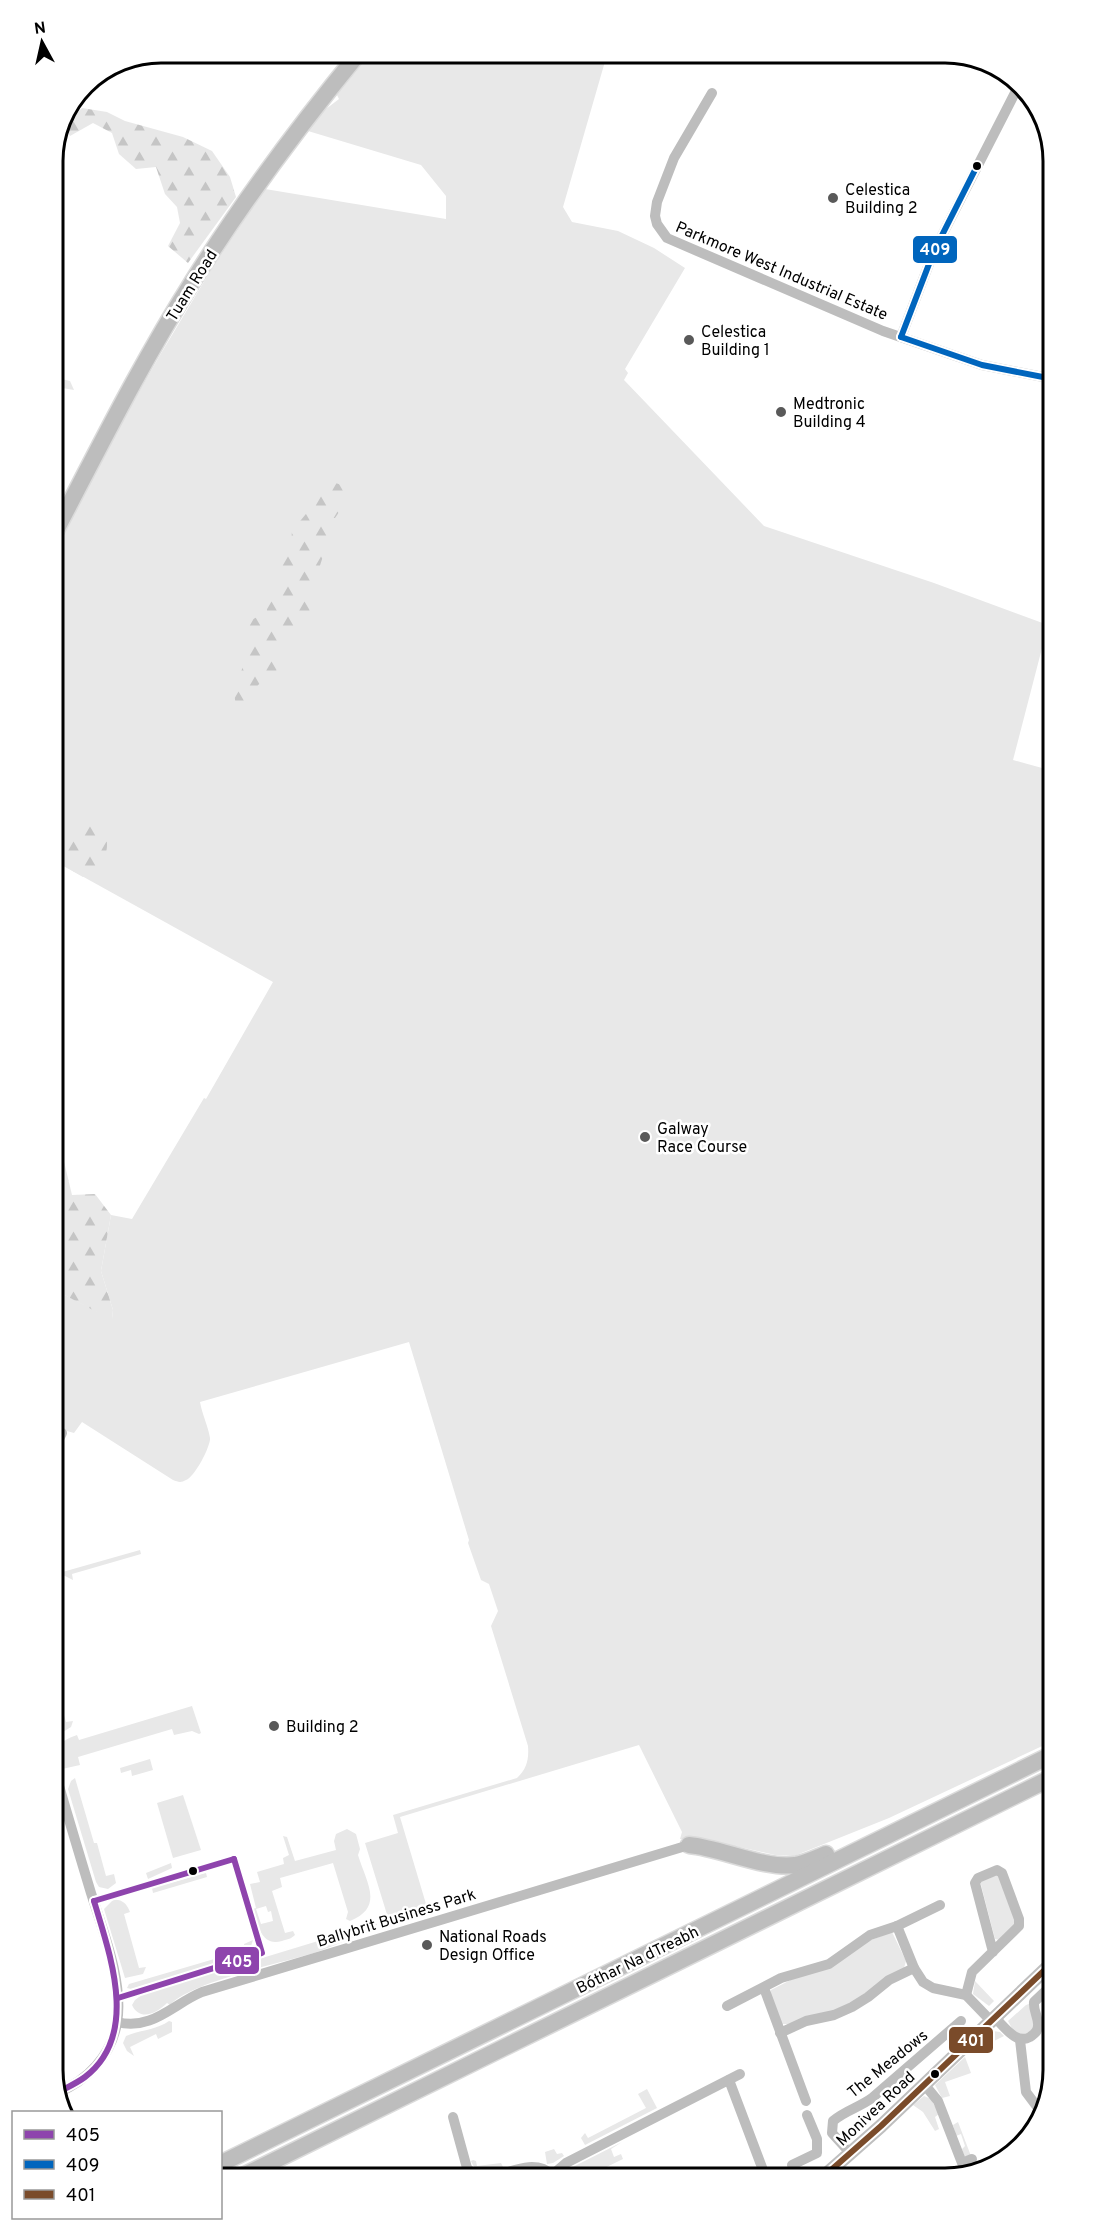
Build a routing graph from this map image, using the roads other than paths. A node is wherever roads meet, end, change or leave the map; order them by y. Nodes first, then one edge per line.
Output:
1 (350, 63) edge
2 (712, 93) dead end
3 (1015, 93) edge
4 (901, 337) junction
5 (1043, 377) edge
6 (63, 517) edge
7 (1043, 1760) edge
8 (1043, 1782) edge
9 (63, 1800) edge
10 (903, 1827) junction
11 (688, 1845) joint
12 (940, 1905) dead end
13 (897, 1926) junction
14 (993, 1952) junction
15 (914, 1968) junction
16 (1043, 1972) edge
17 (765, 1988) junction
18 (1043, 1993) edge
19 (966, 1995) junction
20 (727, 2006) dead end
21 (993, 2020) junction
22 (961, 2021) dead end
23 (117, 2022) junction
24 (780, 2033) junction
25 (1020, 2040) junction
26 (740, 2074) dead end
27 (729, 2080) junction
28 (432, 2082) junction
29 (924, 2084) junction
30 (65, 2090) edge
31 (807, 2101) dead end
32 (1036, 2106) edge
33 (807, 2115) dead end
34 (453, 2117) dead end
35 (832, 2127) junction
36 (815, 2134) junction
37 (851, 2154) junction
38 (972, 2159) dead end
39 (222, 2163) edge
40 (792, 2165) dead end
41 (259, 2168) edge
42 (282, 2168) edge
43 (467, 2168) edge
44 (527, 2168) edge
45 (542, 2168) edge
46 (561, 2168) edge
47 (762, 2168) edge
48 (834, 2168) edge

1 - 6 main road, Tuam Road
2 - 4 street, Parkmore West Industrial Estate
3 - 4 street, Parkmore West Industrial Estate
4 - 5 street, Parkmore West Industrial Estate
7 - 10 main road, Bóthar Na dTreabh
8 - 28 main road, Bóthar Na dTreabh
9 - 23 street
10 - 11 main road
10 - 39 main road, Bóthar Na dTreabh
11 - 23 street, Ballybrit Business Park
12 - 13 street
13 - 15 street
13 - 17 street
14 - 14 street
14 - 19 street
15 - 19 street
15 - 24 street
16 - 21 main road, Monivea Road
17 - 20 street
17 - 24 street
18 - 25 street
19 - 21 street
21 - 25 street
21 - 29 main road, Monivea Road
22 - 35 street, The Meadows
23 - 30 street
24 - 31 street
25 - 32 street
26 - 27 street
27 - 46 street
27 - 47 street
28 - 41 main road, Bóthar Na dTreabh
28 - 42 main road
29 - 37 main road, Monivea Road
29 - 38 street
33 - 36 street
34 - 43 street
35 - 36 street, The Meadows
35 - 37 street
36 - 40 street
37 - 48 main road, Monivea Road
44 - 45 street

